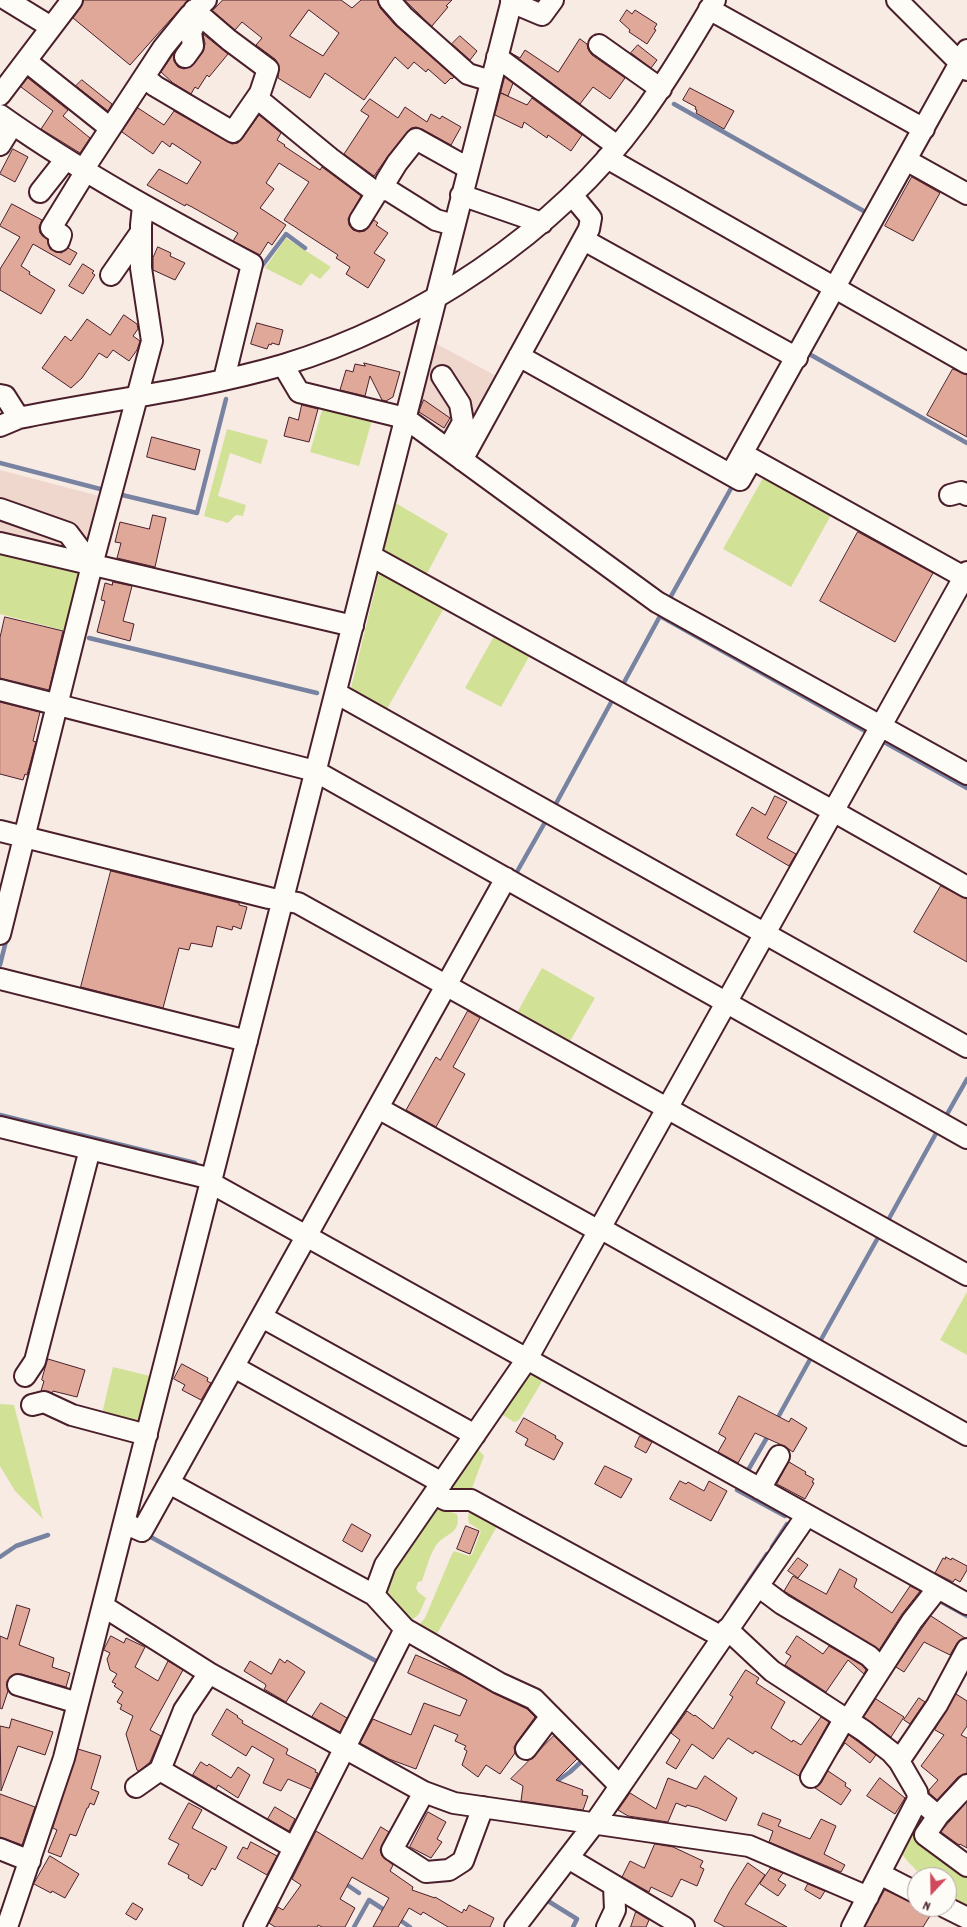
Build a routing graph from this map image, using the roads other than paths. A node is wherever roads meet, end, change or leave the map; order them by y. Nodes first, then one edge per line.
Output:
1 (7, 0) edge
2 (72, 0) edge
3 (390, 0) edge
4 (553, 0) edge
5 (897, 0) edge
6 (512, 1) edge
7 (712, 5) edge
8 (198, 15) edge
9 (51, 27) junction
10 (599, 45) dead end
11 (185, 57) dead end
12 (497, 57) junction
13 (26, 61) junction
14 (965, 61) edge
15 (144, 77) junction
16 (491, 81) junction
17 (661, 89) junction
18 (0, 95) edge
19 (257, 98) junction
20 (6, 120) edge
21 (110, 128) junction
22 (924, 129) junction
23 (0, 145) edge
24 (612, 152) junction
25 (66, 159) junction
26 (906, 160) junction
27 (468, 168) junction
28 (84, 171) junction
29 (382, 186) junction
30 (40, 192) dead end
31 (967, 194) edge
32 (461, 195) junction
33 (572, 195) junction
34 (143, 206) junction
35 (360, 220) dead end
36 (542, 223) junction
37 (454, 225) junction
38 (141, 232) junction
39 (584, 240) junction
40 (59, 241) dead end
41 (111, 275) dead end
42 (836, 288) junction
43 (436, 296) junction
44 (519, 356) junction
45 (797, 358) junction
46 (967, 362) edge
47 (283, 364) junction
48 (442, 376) dead end
49 (224, 379) junction
50 (0, 395) edge
51 (136, 396) junction
52 (20, 418) junction
53 (405, 418) junction
54 (0, 426) edge
55 (455, 454) junction
56 (731, 474) junction
57 (0, 508) edge
58 (0, 543) edge
59 (370, 556) junction
60 (92, 565) junction
61 (966, 575) edge
62 (960, 601) edge
63 (353, 626) junction
64 (0, 690) edge
65 (336, 693) junction
66 (57, 704) junction
67 (881, 726) junction
68 (315, 771) junction
69 (967, 774) edge
70 (834, 811) junction
71 (0, 831) edge
72 (24, 837) junction
73 (506, 878) junction
74 (967, 887) edge
75 (283, 900) junction
76 (0, 934) edge
77 (765, 934) junction
78 (0, 979) edge
79 (446, 985) junction
80 (727, 1002) junction
81 (247, 1041) junction
82 (967, 1047) edge
83 (378, 1108) junction
84 (667, 1108) junction
85 (0, 1126) edge
86 (967, 1138) edge
87 (90, 1148) junction
88 (211, 1181) junction
89 (599, 1229) junction
90 (307, 1236) junction
91 (967, 1275) edge
92 (262, 1317) junction
93 (527, 1359) junction
94 (234, 1367) junction
95 (25, 1376) dead end
96 (32, 1405) dead end
97 (967, 1434) edge
98 (147, 1435) junction
99 (474, 1435) junction
100 (779, 1456) dead end
101 (169, 1483) junction
102 (438, 1488) junction
103 (760, 1489) junction
104 (807, 1515) junction
105 (124, 1523) junction
106 (758, 1586) junction
107 (938, 1588) junction
108 (374, 1595) junction
109 (966, 1600) edge
110 (103, 1606) junction
111 (405, 1629) junction
112 (724, 1633) junction
113 (967, 1650) edge
114 (881, 1668) junction
115 (210, 1673) junction
116 (18, 1684) dead end
117 (78, 1703) junction
118 (551, 1716) junction
119 (846, 1719) junction
120 (344, 1748) junction
121 (526, 1749) dead end
122 (899, 1761) junction
123 (160, 1770) junction
124 (811, 1777) dead end
125 (967, 1785) edge
126 (620, 1786) junction
127 (136, 1787) dead end
128 (424, 1792) junction
129 (918, 1799) junction
130 (484, 1807) junction
131 (938, 1816) junction
132 (594, 1824) junction
133 (293, 1847) junction
134 (0, 1850) edge
135 (568, 1858) junction
136 (30, 1861) junction
137 (967, 1866) edge
138 (880, 1874) junction
139 (614, 1886) junction
140 (907, 1888) edge
141 (868, 1897) junction
142 (660, 1920) edge
143 (256, 1926) edge
144 (7, 1927) edge
145 (515, 1927) edge
146 (607, 1927) edge
147 (684, 1927) edge
148 (852, 1927) edge

1 - 9 street
2 - 9 street
3 - 16 street
4 - 6 street
5 - 14 street
6 - 12 street
7 - 17 street
7 - 22 street
8 - 11 street
8 - 15 street
8 - 19 street
9 - 13 street
10 - 17 street
12 - 16 street
12 - 24 street
13 - 18 street
13 - 21 street
14 - 22 street
15 - 19 street
15 - 21 street
16 - 27 street
17 - 24 street
19 - 29 street
20 - 23 street
20 - 25 street
21 - 28 street
22 - 26 street
24 - 33 street
24 - 42 street
25 - 28 street
25 - 30 street
26 - 31 street
26 - 42 street
27 - 29 street
27 - 32 street
28 - 34 street
28 - 40 street
29 - 35 street
29 - 37 street
32 - 36 street
32 - 37 street
33 - 36 street
33 - 39 street
34 - 38 street
34 - 49 street
36 - 43 street
37 - 43 street
38 - 41 street
38 - 51 street
39 - 44 street
39 - 45 street
42 - 45 street
42 - 46 street
43 - 47 street
43 - 53 street
44 - 55 street
44 - 56 street
45 - 56 street
47 - 49 street
47 - 53 street
48 - 55 street
49 - 51 street
50 - 52 street
51 - 52 street
51 - 60 street
52 - 54 street
53 - 55 street
53 - 59 street
55 - 67 street
56 - 61 street
57 - 60 street
58 - 60 street
59 - 63 street
59 - 70 street
60 - 63 street
60 - 66 street
61 - 62 street
62 - 67 street
63 - 65 street
64 - 66 street
65 - 68 street
65 - 77 street
66 - 68 street
66 - 72 street
67 - 69 street
67 - 70 street
68 - 73 street
68 - 75 street
70 - 74 street
70 - 77 street
71 - 72 street
72 - 75 street
72 - 76 street
73 - 79 street
73 - 80 street
75 - 79 street
75 - 81 street
77 - 80 street
77 - 82 street
78 - 81 street
79 - 83 street
79 - 84 street
80 - 84 street
80 - 86 street
81 - 88 street
83 - 89 street
83 - 90 street
84 - 89 street
84 - 91 street
85 - 87 street
87 - 88 street
87 - 95 street
88 - 90 street
88 - 98 street
89 - 93 street
89 - 97 street
90 - 92 street
90 - 93 street
92 - 94 street
92 - 99 street
93 - 99 street
93 - 103 street
94 - 101 street
94 - 102 street
96 - 98 street
98 - 105 street
99 - 102 street
100 - 103 street
101 - 105 street
101 - 108 street
102 - 108 street
102 - 112 street
103 - 104 street
104 - 106 street
104 - 107 street
105 - 110 street
106 - 112 street
106 - 114 street
107 - 109 street
107 - 114 street
108 - 111 street
110 - 115 street
110 - 117 street
111 - 118 street
111 - 120 street
112 - 119 street
112 - 126 street
113 - 122 street
114 - 119 street
115 - 120 street
115 - 123 street
116 - 117 street
117 - 136 street
118 - 121 street
118 - 126 street
119 - 122 street
119 - 124 street
120 - 128 street
120 - 133 street
122 - 129 street
123 - 127 street
123 - 133 street
125 - 131 street
126 - 132 street
128 - 130 street
128 - 130 street
129 - 131 street
129 - 138 street
130 - 132 street
131 - 137 street
132 - 135 street
132 - 141 street
133 - 143 street
134 - 136 street
135 - 139 street
135 - 145 street
136 - 144 street
138 - 140 street
138 - 141 street
139 - 142 street
139 - 146 street
141 - 148 street
142 - 147 street

